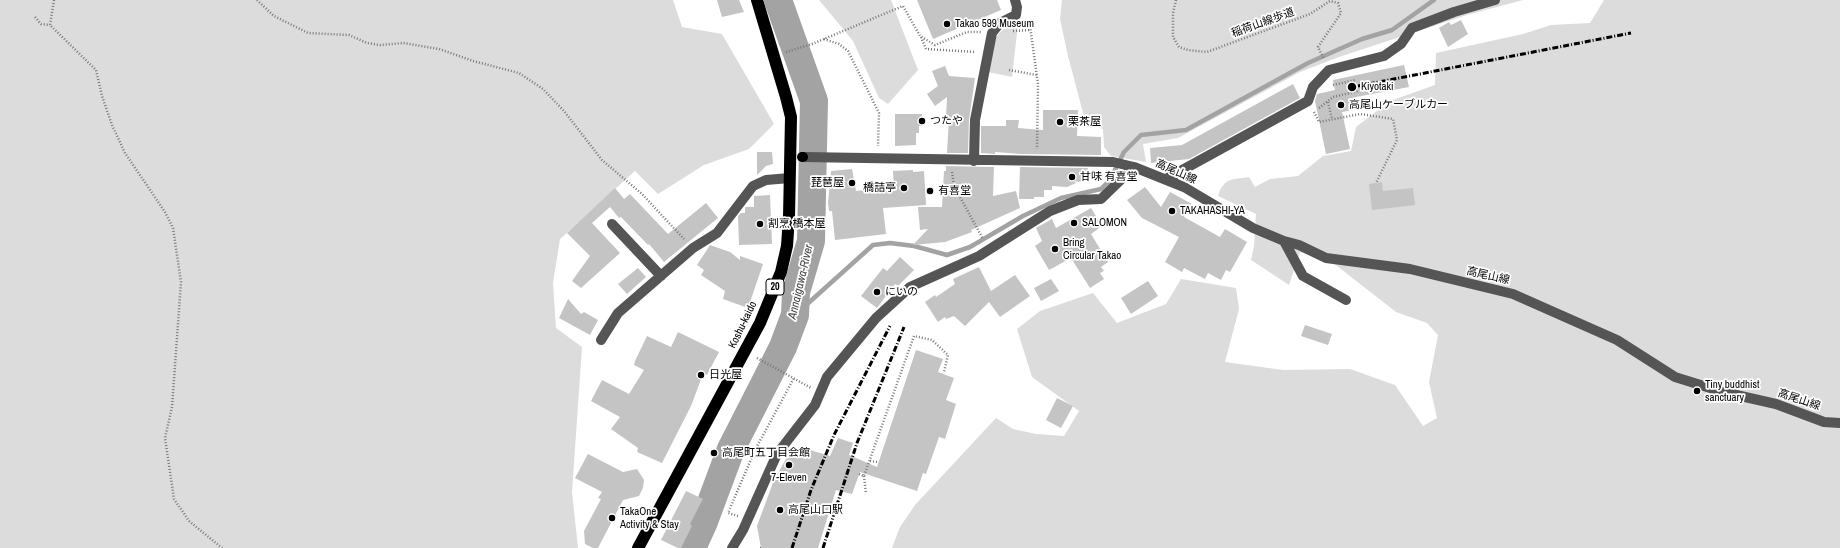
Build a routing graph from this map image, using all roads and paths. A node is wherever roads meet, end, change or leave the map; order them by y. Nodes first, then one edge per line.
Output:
1 (54, 0) edge
2 (257, 0) edge
3 (757, 0) edge
4 (1014, 0) edge
5 (1176, 0) edge
6 (1495, 0) edge
7 (1016, 15) junction
8 (35, 17) dead end
9 (50, 25) junction
10 (1030, 30) junction
11 (1011, 31) dead end
12 (992, 33) junction
13 (920, 36) junction
14 (823, 39) junction
15 (786, 52) dead end
16 (988, 53) junction
17 (1322, 54) dead end
18 (1009, 70) dead end
19 (1037, 75) junction
20 (1358, 91) dead end
21 (1328, 102) junction
22 (1317, 110) dead end
23 (1332, 120) junction
24 (1319, 122) dead end
25 (799, 157) junction
26 (878, 159) junction
27 (951, 160) junction
28 (974, 161) junction
29 (1037, 162) junction
30 (1131, 166) junction
31 (790, 178) junction
32 (1166, 179) junction
33 (1376, 183) dead end
34 (612, 224) dead end
35 (978, 230) dead end
36 (1284, 241) junction
37 (693, 248) junction
38 (661, 276) junction
39 (1346, 300) dead end
40 (601, 340) dead end
41 (759, 359) dead end
42 (944, 372) dead end
43 (794, 378) junction
44 (820, 393) junction
45 (1840, 423) edge
46 (870, 461) junction
47 (878, 462) dead end
48 (859, 474) dead end
49 (864, 476) junction
50 (866, 494) dead end
51 (748, 519) junction
52 (222, 548) edge
53 (639, 548) edge
54 (732, 548) edge

1 - 9 path
2 - 37 path
3 - 25 highway, Koshu-kaido / 20
4 - 7 street
5 - 17 path, 稲荷山線歩道
6 - 32 street
7 - 10 path
7 - 12 street
8 - 9 path
9 - 52 path
10 - 11 path
10 - 19 path
12 - 13 path
12 - 16 street
13 - 14 path
13 - 16 path
14 - 15 path
14 - 26 path
16 - 28 street
18 - 19 path
19 - 29 path
20 - 21 path
21 - 22 path
21 - 23 path
23 - 24 path
23 - 33 path
25 - 26 street
25 - 31 highway, Koshu-kaido / 20
26 - 27 street
27 - 28 street
27 - 35 path
28 - 29 street
29 - 30 street, 高尾山線
30 - 32 street, 高尾山線
30 - 44 street
31 - 37 street
31 - 53 highway, Koshu-kaido / 20
32 - 36 street, 高尾山線
34 - 38 street
36 - 39 street
36 - 45 street, 高尾山線
37 - 38 street
38 - 40 street
41 - 43 path
42 - 46 path
43 - 44 path
43 - 51 path
44 - 51 street
46 - 47 path
46 - 49 path
48 - 49 path
49 - 50 path
51 - 54 street

